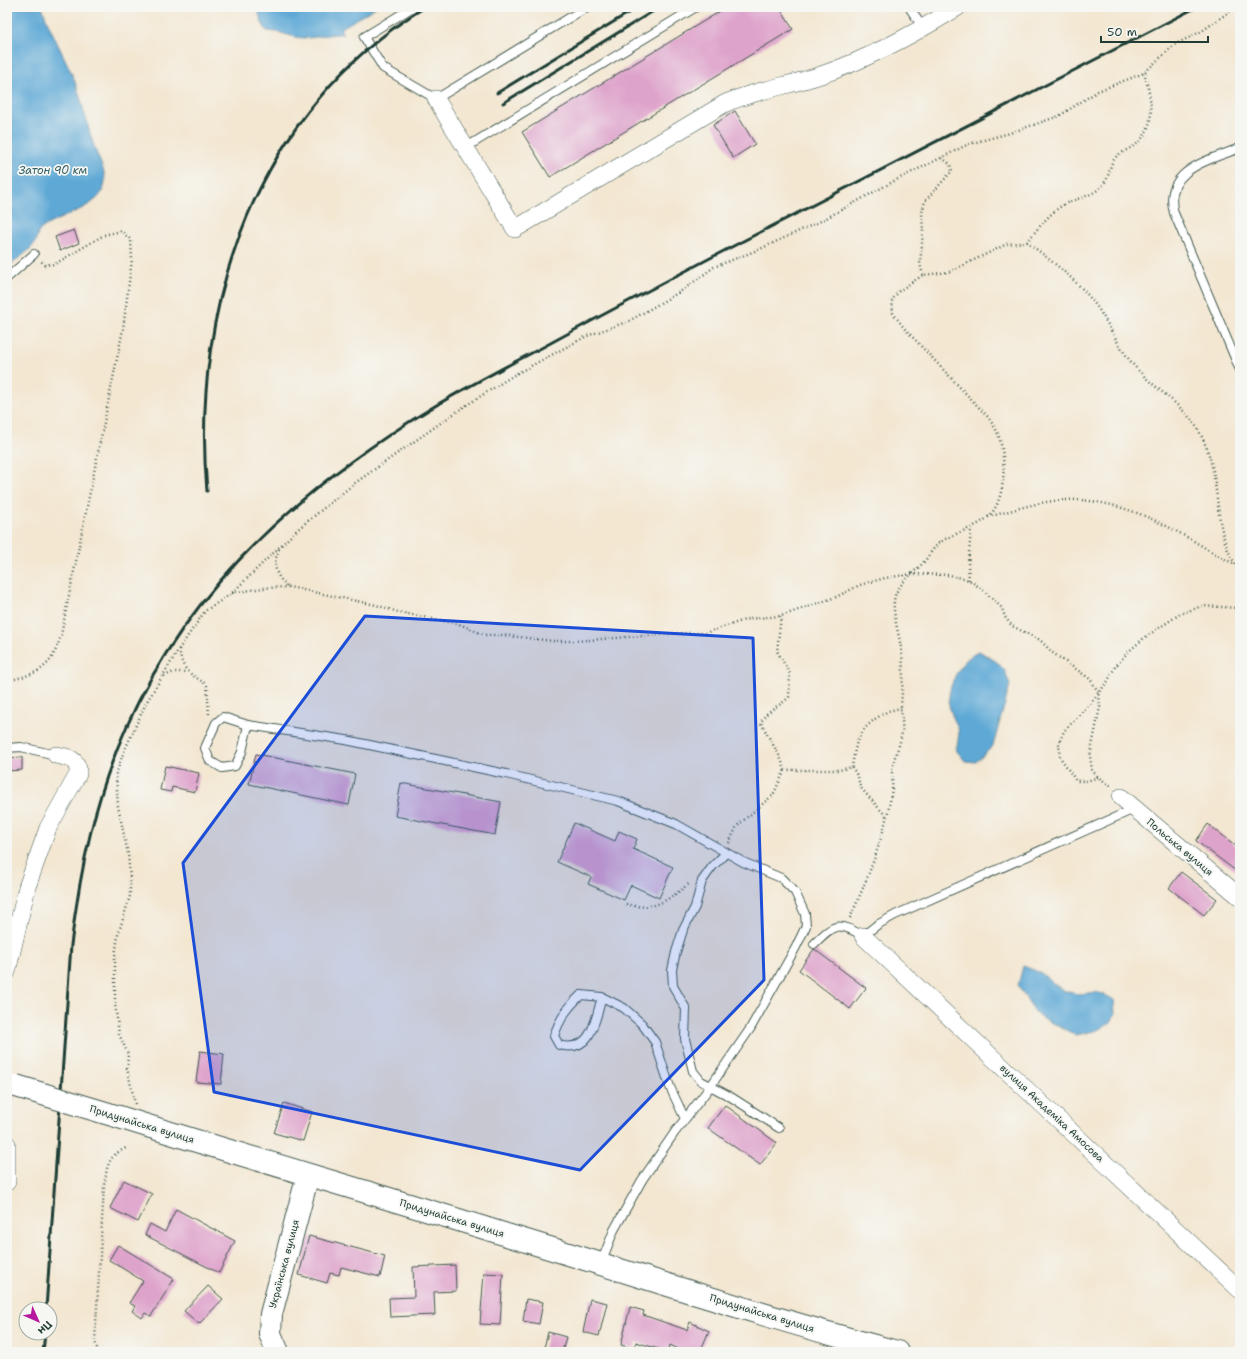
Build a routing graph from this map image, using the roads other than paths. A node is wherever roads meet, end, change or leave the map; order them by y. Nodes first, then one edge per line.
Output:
1 (413, 7) edge
2 (587, 7) edge
3 (696, 7) edge
4 (909, 7) edge
5 (958, 7) edge
6 (923, 28) junction
7 (436, 99) junction
8 (465, 148) junction
9 (1240, 148) edge
10 (34, 254) road end
11 (7, 278) edge
12 (1240, 370) edge
13 (248, 725) junction
14 (7, 748) edge
15 (56, 756) joint
16 (1121, 797) road end
17 (1134, 809) junction
18 (726, 853) junction
19 (1240, 897) edge
20 (863, 936) junction
21 (814, 944) dead end
22 (7, 972) edge
23 (602, 997) junction
24 (11, 1084) edge
25 (710, 1088) junction
26 (685, 1119) junction
27 (780, 1128) dead end
28 (7, 1144) edge
29 (308, 1175) junction
30 (7, 1182) edge
31 (601, 1263) junction
32 (1240, 1290) edge
33 (278, 1352) edge
34 (897, 1352) edge

1 - 7 lane
2 - 7 lane
3 - 8 lane
4 - 6 lane
5 - 6 street
6 - 8 street
7 - 8 street
9 - 12 lane
10 - 11 lane
13 - 13 lane
13 - 18 lane
14 - 15 lane
15 - 22 street
16 - 17 street, Польська вулиця
17 - 19 street, Польська вулиця
17 - 20 lane
18 - 25 lane
18 - 25 lane
20 - 21 lane
20 - 32 street, вулиця Академіка Амосова
23 - 23 lane
23 - 26 lane
24 - 29 main road, Придунайська вулиця, bridge
25 - 26 lane
25 - 27 lane
26 - 31 lane
28 - 30 street
29 - 31 main road, Придунайська вулиця
29 - 33 main road, Українська вулиця
31 - 34 main road, Придунайська вулиця

